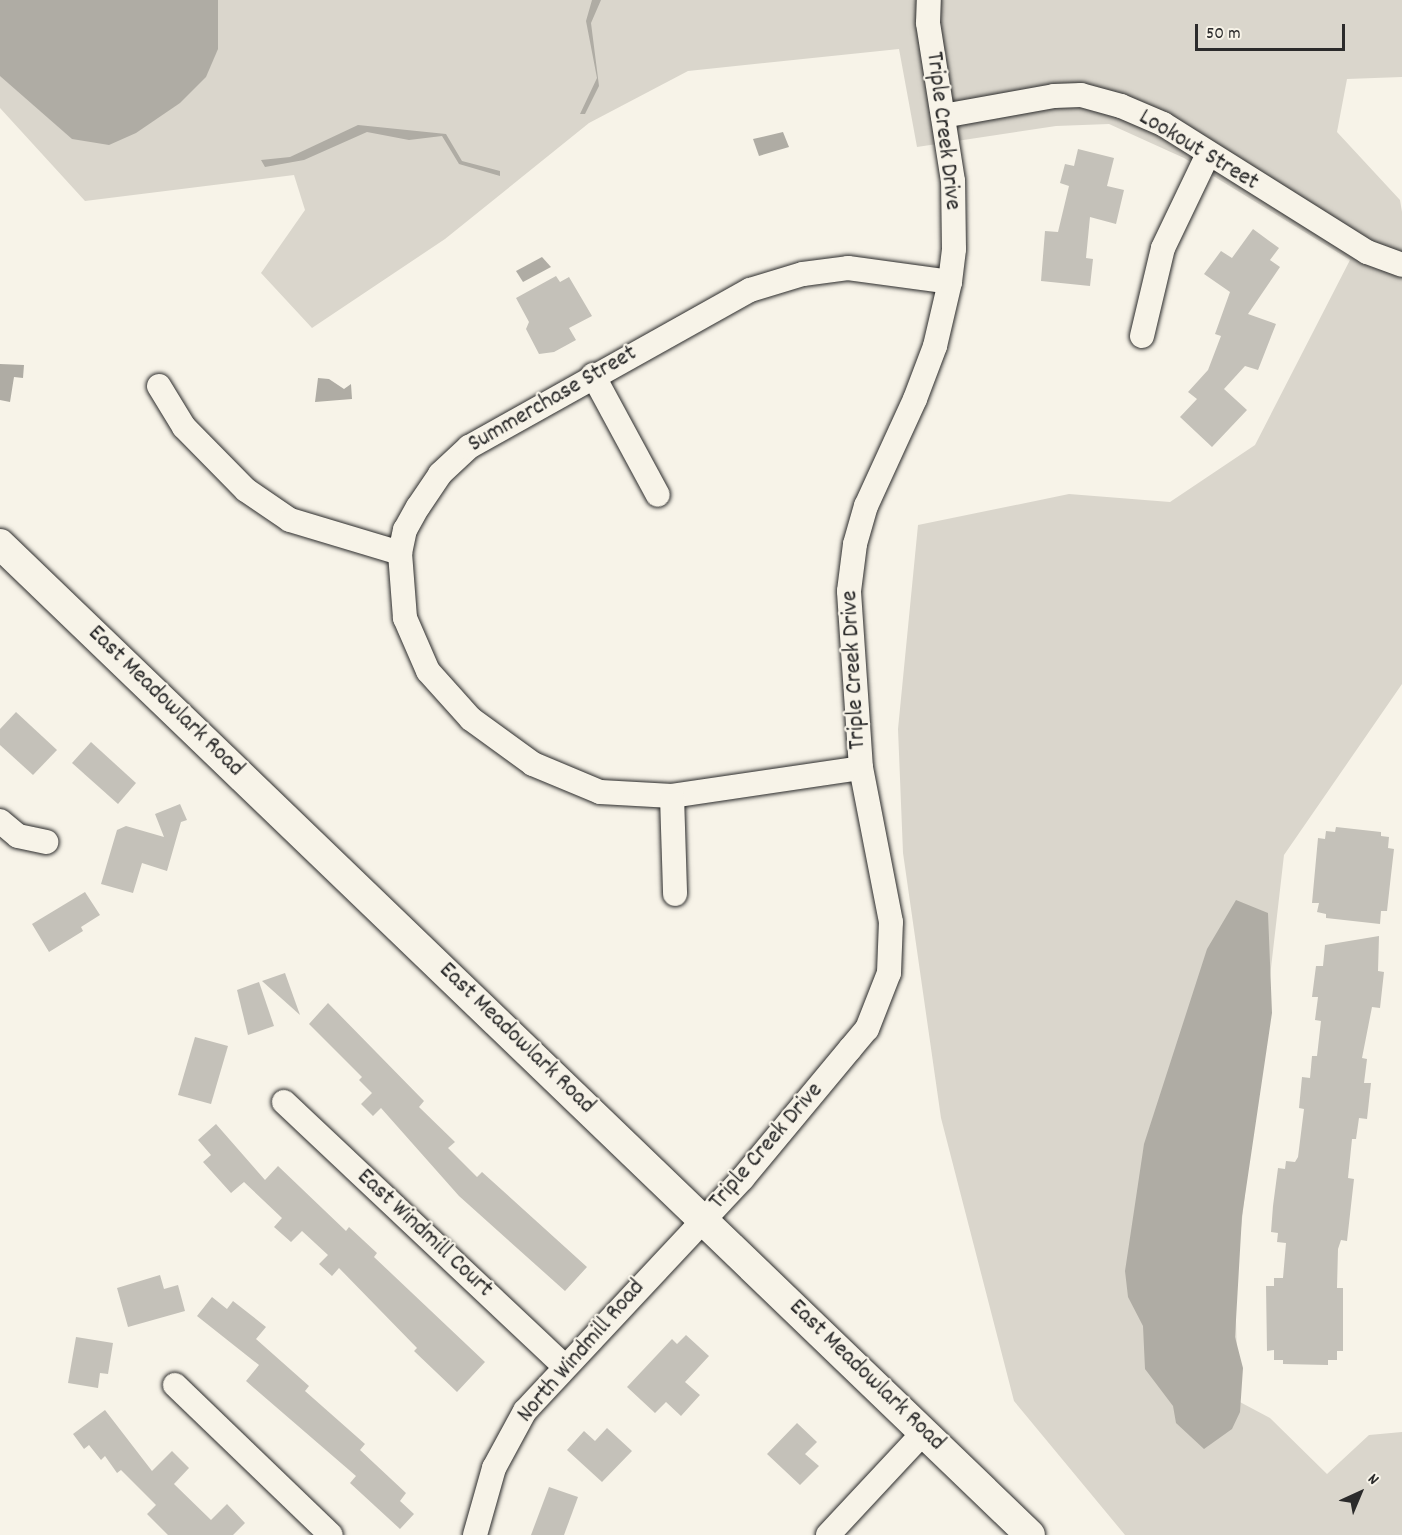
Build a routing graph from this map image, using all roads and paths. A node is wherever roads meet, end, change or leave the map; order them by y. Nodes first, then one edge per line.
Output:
1 (929, 0) edge
2 (943, 116) junction
3 (1208, 154) junction
4 (1402, 265) edge
5 (950, 282) junction
6 (1142, 336) dead end
7 (593, 375) junction
8 (159, 386) dead end
9 (658, 495) dead end
10 (0, 544) edge
11 (400, 553) junction
12 (861, 768) junction
13 (672, 796) junction
14 (0, 821) edge
15 (46, 842) dead end
16 (675, 894) dead end
17 (284, 1102) dead end
18 (704, 1220) junction
19 (564, 1366) junction
20 (175, 1385) dead end
21 (924, 1432) junction
22 (331, 1535) edge
23 (475, 1535) edge
24 (828, 1535) edge
25 (1030, 1535) edge

1 - 2 street, Triple Creek Drive
2 - 3 street, Lookout Street
2 - 5 street, Triple Creek Drive
3 - 4 street, Lookout Street
3 - 6 street
5 - 7 street, Summerchase Street
5 - 12 street, Triple Creek Drive
7 - 9 street
7 - 11 street, Summerchase Street
8 - 11 street
10 - 18 main road, East Meadowlark Road
11 - 13 street, Summerchase Street
12 - 13 street, Summerchase Street
12 - 18 street, Triple Creek Drive
13 - 16 street
14 - 15 street
17 - 19 street, East Windmill Court
18 - 19 street, North Windmill Road
18 - 21 main road, East Meadowlark Road
19 - 23 street, North Windmill Road
20 - 22 street
21 - 24 street
21 - 25 main road, East Meadowlark Road

